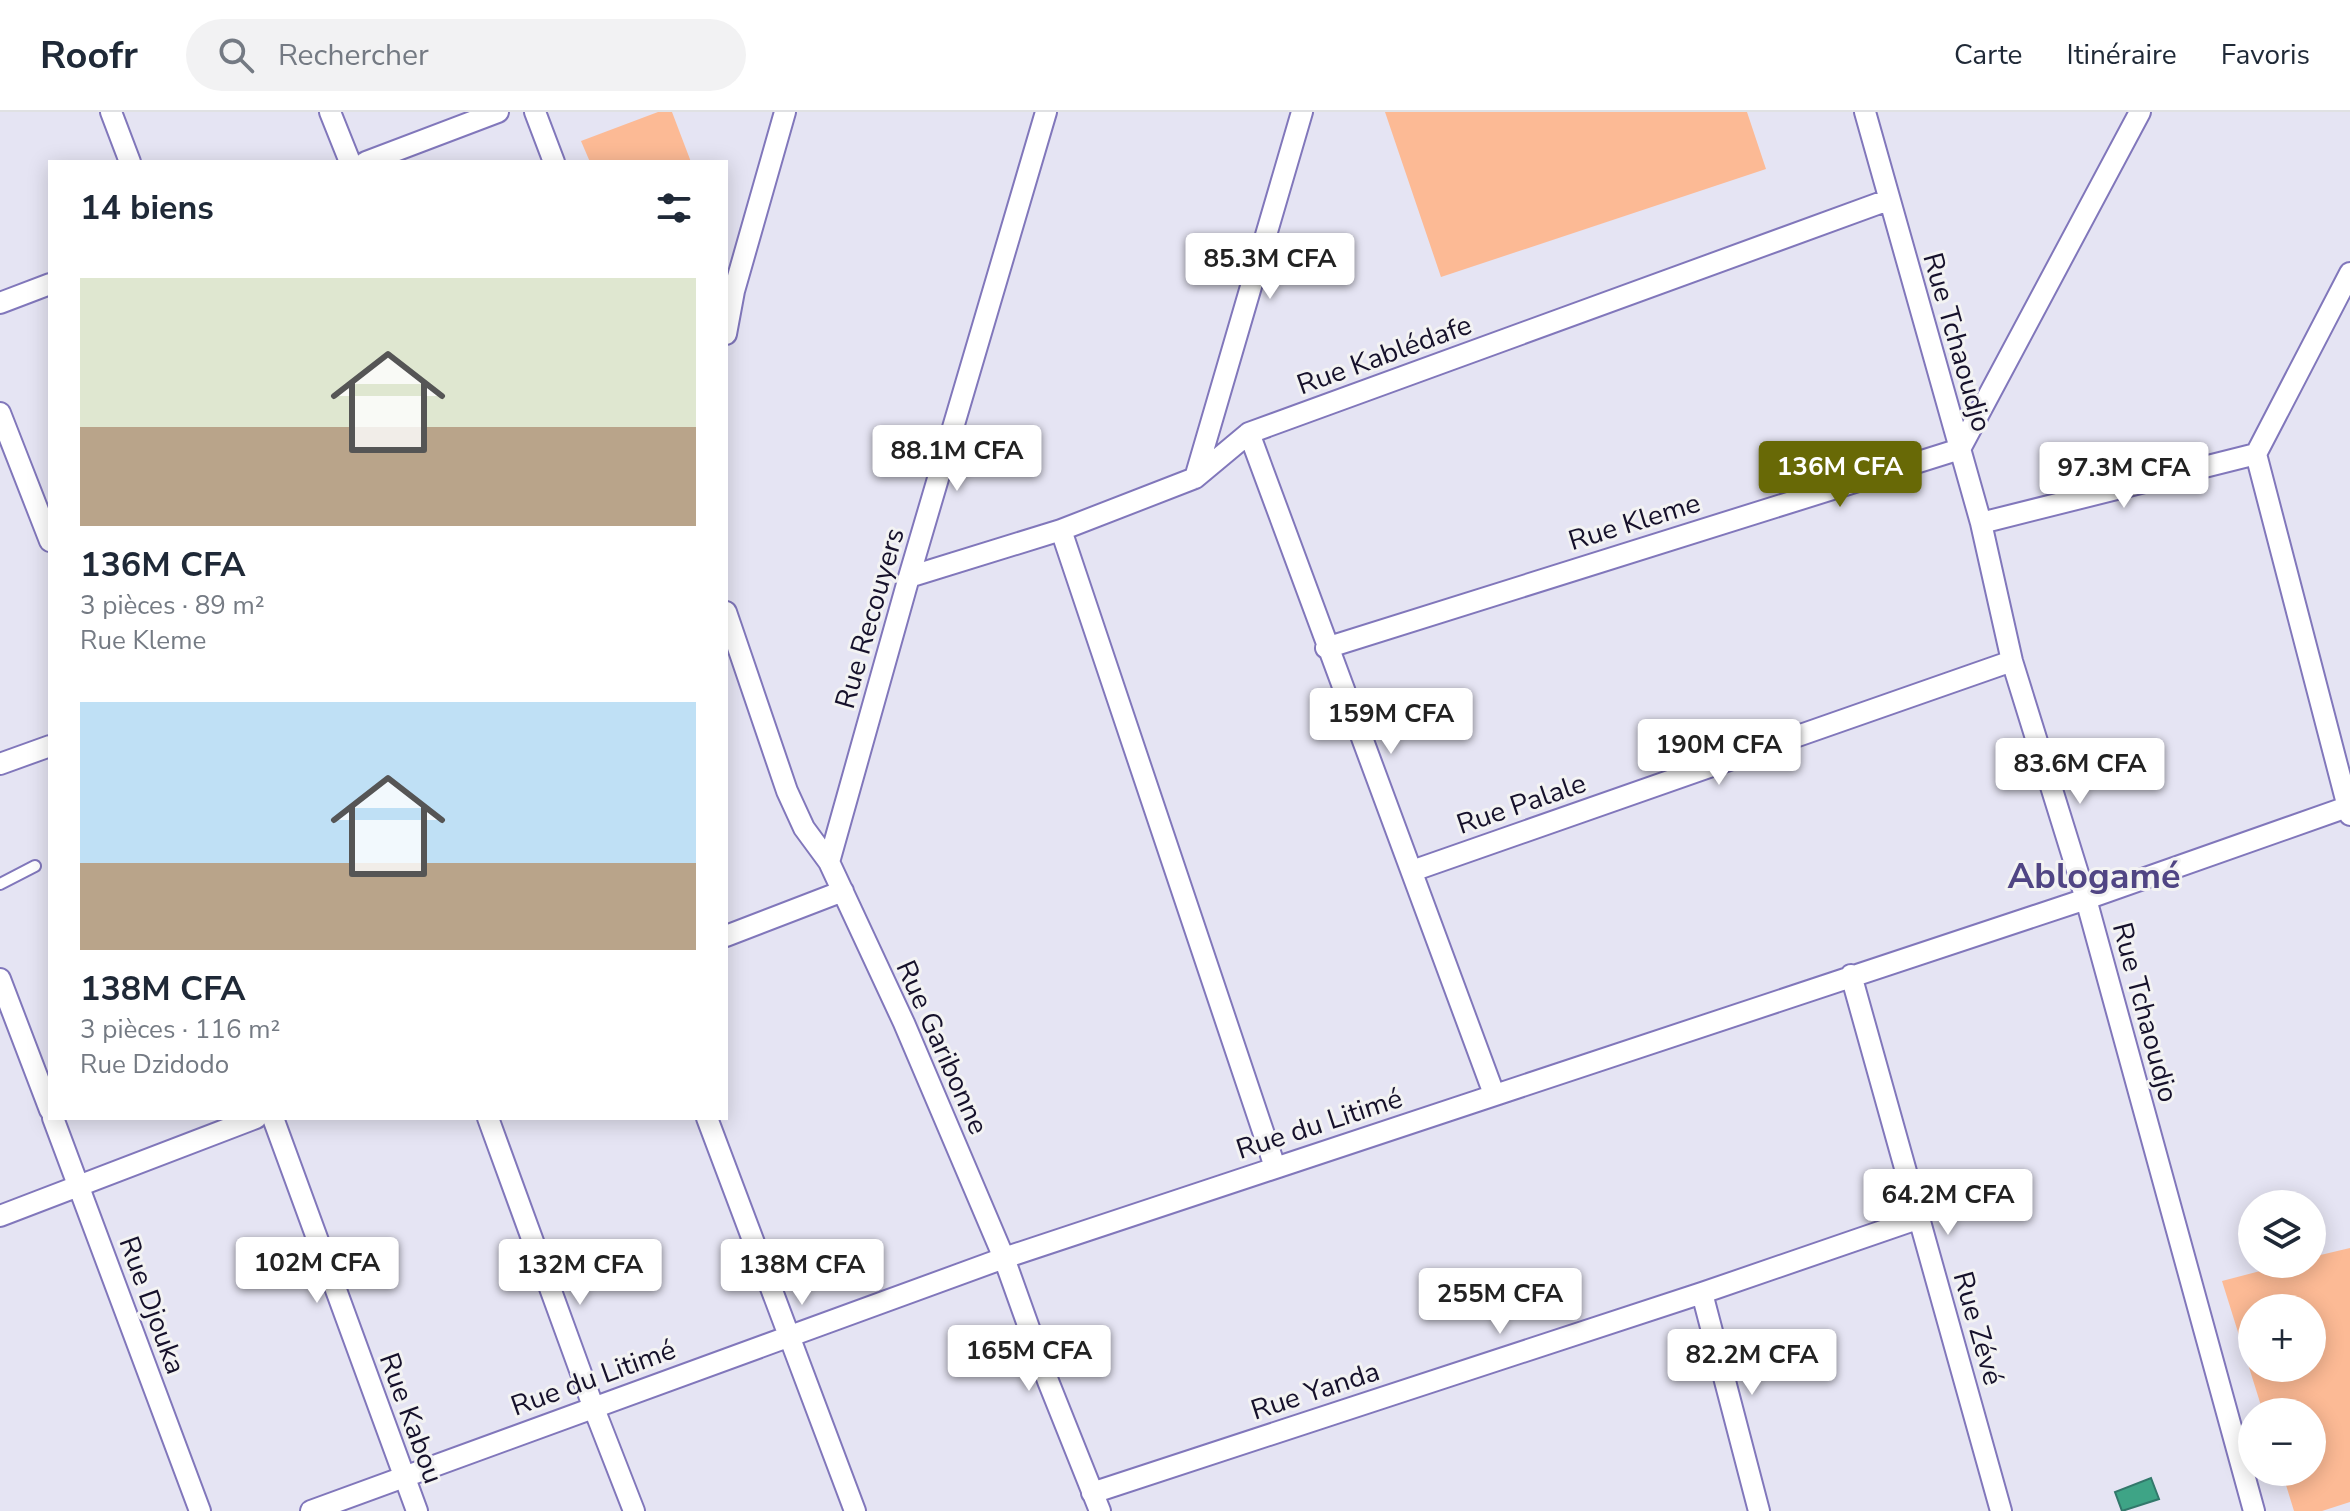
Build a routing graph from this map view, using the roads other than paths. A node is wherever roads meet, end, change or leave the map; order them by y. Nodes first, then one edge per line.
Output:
1 (111, 112) edge
2 (330, 112) edge
3 (498, 112) edge
4 (535, 112) edge
5 (785, 112) edge
6 (1046, 112) edge
7 (1302, 112) edge
8 (2140, 112) edge
9 (1872, 118) edge
10 (129, 160) edge
11 (349, 160) edge
12 (371, 160) edge
13 (553, 160) edge
14 (1888, 200) junction
15 (2350, 273) edge
16 (48, 285) edge
17 (0, 303) edge
18 (728, 323) edge
19 (0, 413) edge
20 (1249, 433) junction
21 (1960, 449) junction
22 (2256, 454) junction
23 (1195, 478) junction
24 (1981, 523) junction
25 (1061, 530) junction
26 (48, 536) edge
27 (909, 577) junction
28 (728, 618) edge
29 (1326, 648) junction
30 (2012, 661) junction
31 (48, 747) edge
32 (0, 764) edge
33 (2349, 809) edge
34 (829, 862) junction
35 (35, 866) dead end
36 (1412, 871) junction
37 (0, 884) edge
38 (843, 891) junction
39 (2086, 899) junction
40 (728, 935) edge
41 (1851, 975) junction
42 (0, 979) edge
43 (1494, 1094) junction
44 (48, 1105) edge
45 (54, 1120) edge
46 (251, 1120) edge
47 (274, 1120) edge
48 (489, 1120) edge
49 (708, 1120) edge
50 (1275, 1167) junction
51 (79, 1187) junction
52 (0, 1216) edge
53 (1920, 1218) junction
54 (1004, 1258) junction
55 (1702, 1293) junction
56 (790, 1337) junction
57 (593, 1406) junction
58 (403, 1476) junction
59 (1096, 1502) edge
60 (200, 1511) edge
61 (311, 1511) edge
62 (417, 1511) edge
63 (634, 1511) edge
64 (855, 1511) edge
65 (1759, 1511) edge
66 (2001, 1511) edge
67 (2254, 1511) edge

1 - 10 street
2 - 11 street
3 - 12 street
4 - 13 street
5 - 18 street
6 - 27 street, Rue Recouyers
7 - 23 street
8 - 21 street
9 - 14 street, Rue Tchaoudjo
14 - 20 street, Rue Kablédafe
14 - 21 street, Rue Tchaoudjo
15 - 22 street
16 - 17 street
19 - 26 street
20 - 23 street, Rue Kablédafe
20 - 29 street
21 - 24 street, Rue Tchaoudjo
21 - 29 street, Rue Kleme
22 - 24 street
22 - 33 street
23 - 25 street, Rue Kablédafe
24 - 30 street, Rue Tchaoudjo
25 - 27 street, Rue Kablédafe
25 - 50 street
27 - 34 street, Rue Recouyers
28 - 34 street, Rue Garibonne
29 - 36 street
30 - 36 street, Rue Palale
30 - 39 street, Rue Tchaoudjo
31 - 32 street
33 - 39 street, Rue du Litimé
34 - 38 street, Rue Garibonne
35 - 37 lane
36 - 43 street
38 - 40 street
38 - 54 street, Rue Garibonne
39 - 41 street, Rue du Litimé
39 - 67 street, Rue Tchaoudjo
41 - 43 street, Rue du Litimé
41 - 53 street, Rue Zévé
42 - 44 street
43 - 50 street, Rue du Litimé
45 - 51 street, Rue Djouka
46 - 51 street
47 - 58 street, Rue Kabou
48 - 57 street
49 - 56 street
50 - 54 street, Rue du Litimé
51 - 52 street
51 - 60 street, Rue Djouka
53 - 55 street, Rue Yanda
53 - 66 street, Rue Zévé
54 - 56 street, Rue du Litimé
54 - 59 street, Rue Garibonne
55 - 59 street, Rue Yanda
55 - 65 street
56 - 57 street, Rue du Litimé
56 - 64 street
57 - 58 street, Rue du Litimé
57 - 63 street
58 - 61 street, Rue du Litimé
58 - 62 street, Rue Kabou

